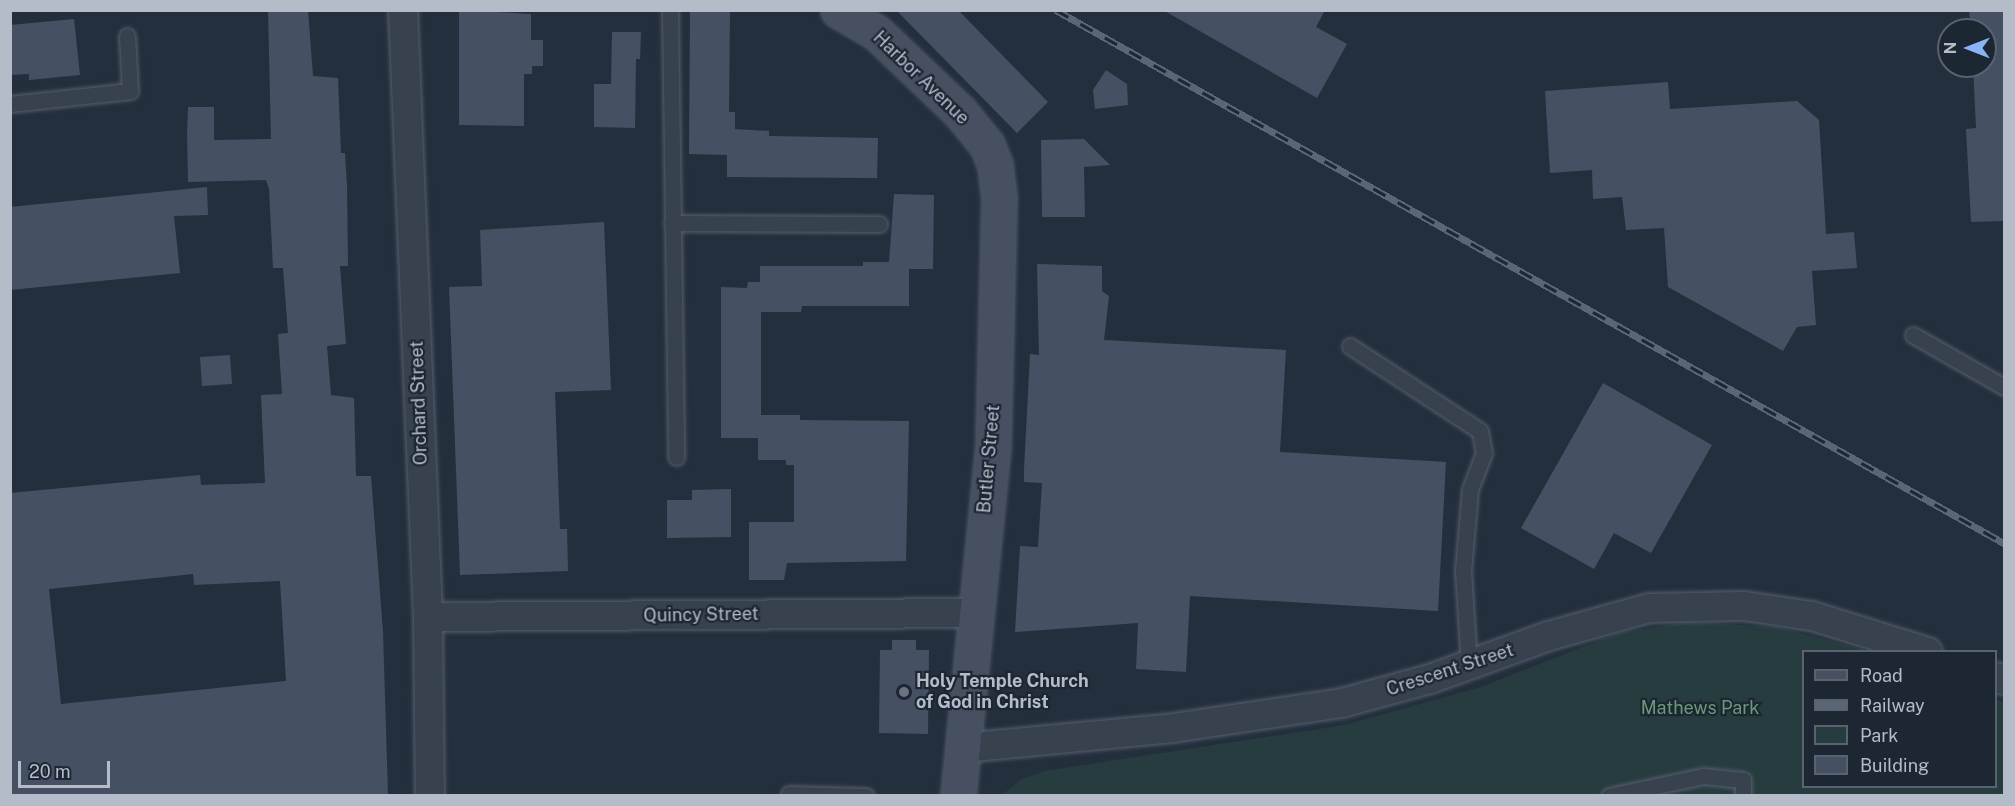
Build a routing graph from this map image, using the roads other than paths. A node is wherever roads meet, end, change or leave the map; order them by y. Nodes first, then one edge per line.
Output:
1 (403, 10) edge
2 (670, 10) edge
3 (838, 10) edge
4 (127, 36) dead end
5 (10, 104) edge
6 (974, 128) joint
7 (672, 223) junction
8 (879, 224) dead end
9 (1913, 335) dead end
10 (1350, 346) dead end
11 (2004, 387) edge
12 (676, 457) dead end
13 (974, 613) junction
14 (428, 618) junction
15 (1925, 650) edge
16 (1469, 665) junction
17 (963, 748) junction
18 (789, 794) edge
19 (430, 795) edge
20 (866, 795) edge
21 (958, 795) edge
22 (1609, 795) edge
23 (1743, 795) edge

1 - 14 street, Orchard Street
2 - 7 lane
3 - 6 main road, Harbor Avenue
4 - 5 lane
6 - 13 main road, Butler Street
7 - 8 lane
7 - 12 lane
9 - 11 lane
10 - 16 lane
13 - 14 street, Quincy Street
13 - 17 main road, Butler Street
14 - 19 street, Orchard Street
15 - 16 street, Crescent Street
16 - 17 street, Crescent Street
17 - 21 main road, Butler Street
18 - 20 lane
22 - 23 lane

